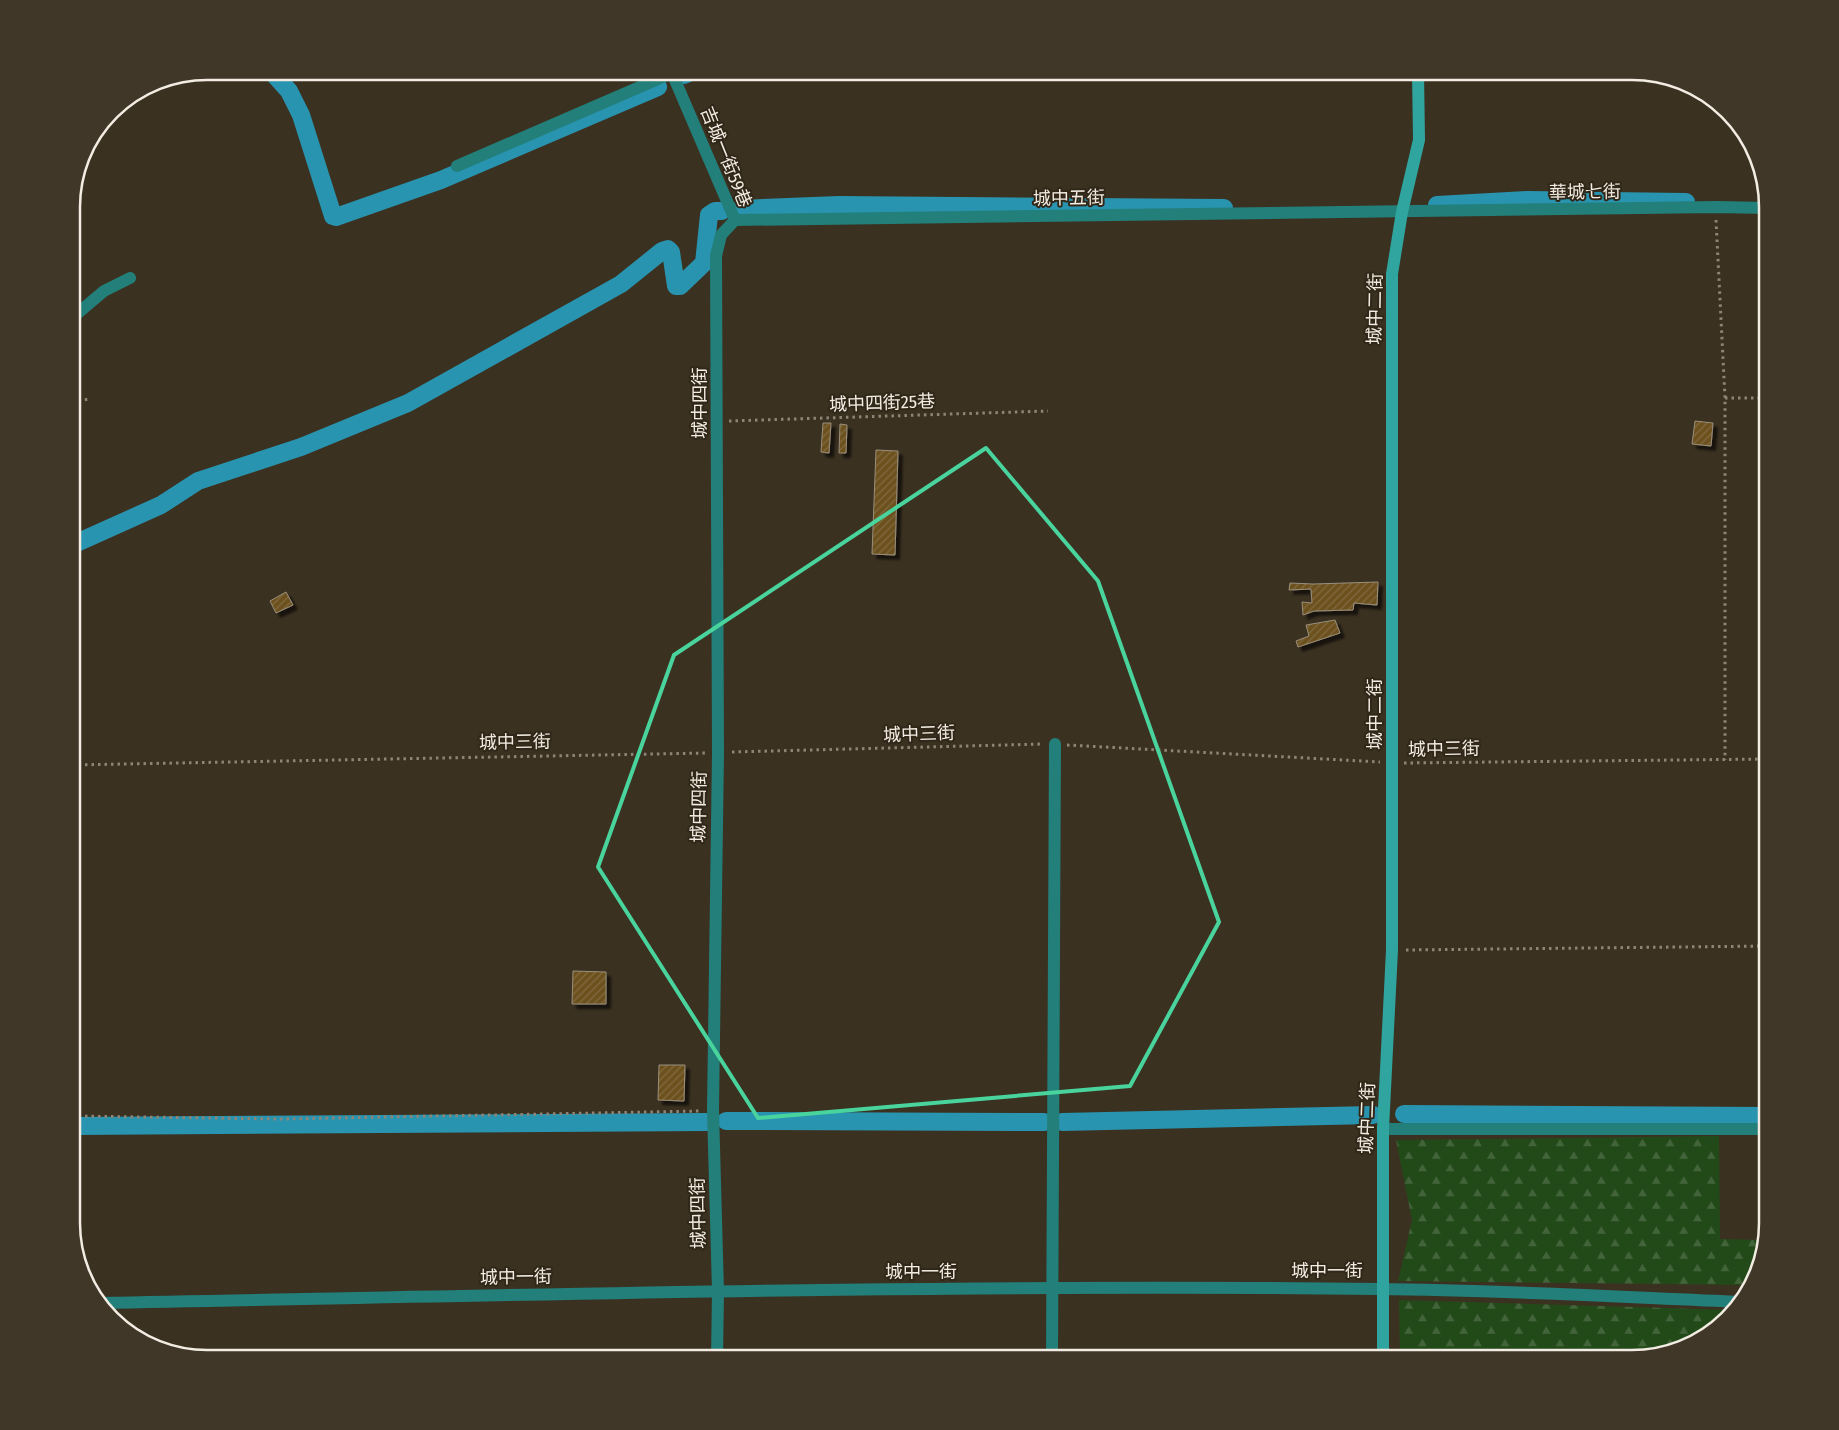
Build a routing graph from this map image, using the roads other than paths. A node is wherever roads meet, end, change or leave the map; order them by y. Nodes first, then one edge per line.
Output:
1 (656, 80) edge
2 (678, 80) edge
3 (1418, 80) edge
4 (457, 166) dead end
5 (1759, 208) edge
6 (1402, 212) junction
7 (735, 220) junction
8 (716, 256) joint
9 (130, 278) dead end
10 (80, 311) edge
11 (1055, 744) road end
12 (1383, 1129) junction
13 (1759, 1129) edge
14 (1053, 1288) junction
15 (1382, 1289) junction
16 (718, 1291) junction
17 (1732, 1302) edge
18 (108, 1303) edge
19 (717, 1350) edge
20 (1052, 1350) edge
21 (1383, 1350) edge

1 - 4 street
2 - 7 street, 吉城一街59巷
3 - 6 street, 城中二街
5 - 6 street, 華城七街
6 - 7 street, 城中五街
6 - 12 street, 城中二街
7 - 8 street, 吉城一街59巷
8 - 16 street, 城中四街
9 - 10 street
11 - 14 street
12 - 13 street
12 - 15 street, 城中二街
14 - 15 street, 城中一街
14 - 16 street, 城中一街
14 - 20 street
15 - 17 street, 城中一街
15 - 21 street, 城中二街
16 - 18 street, 城中一街
16 - 19 street, 城中四街

